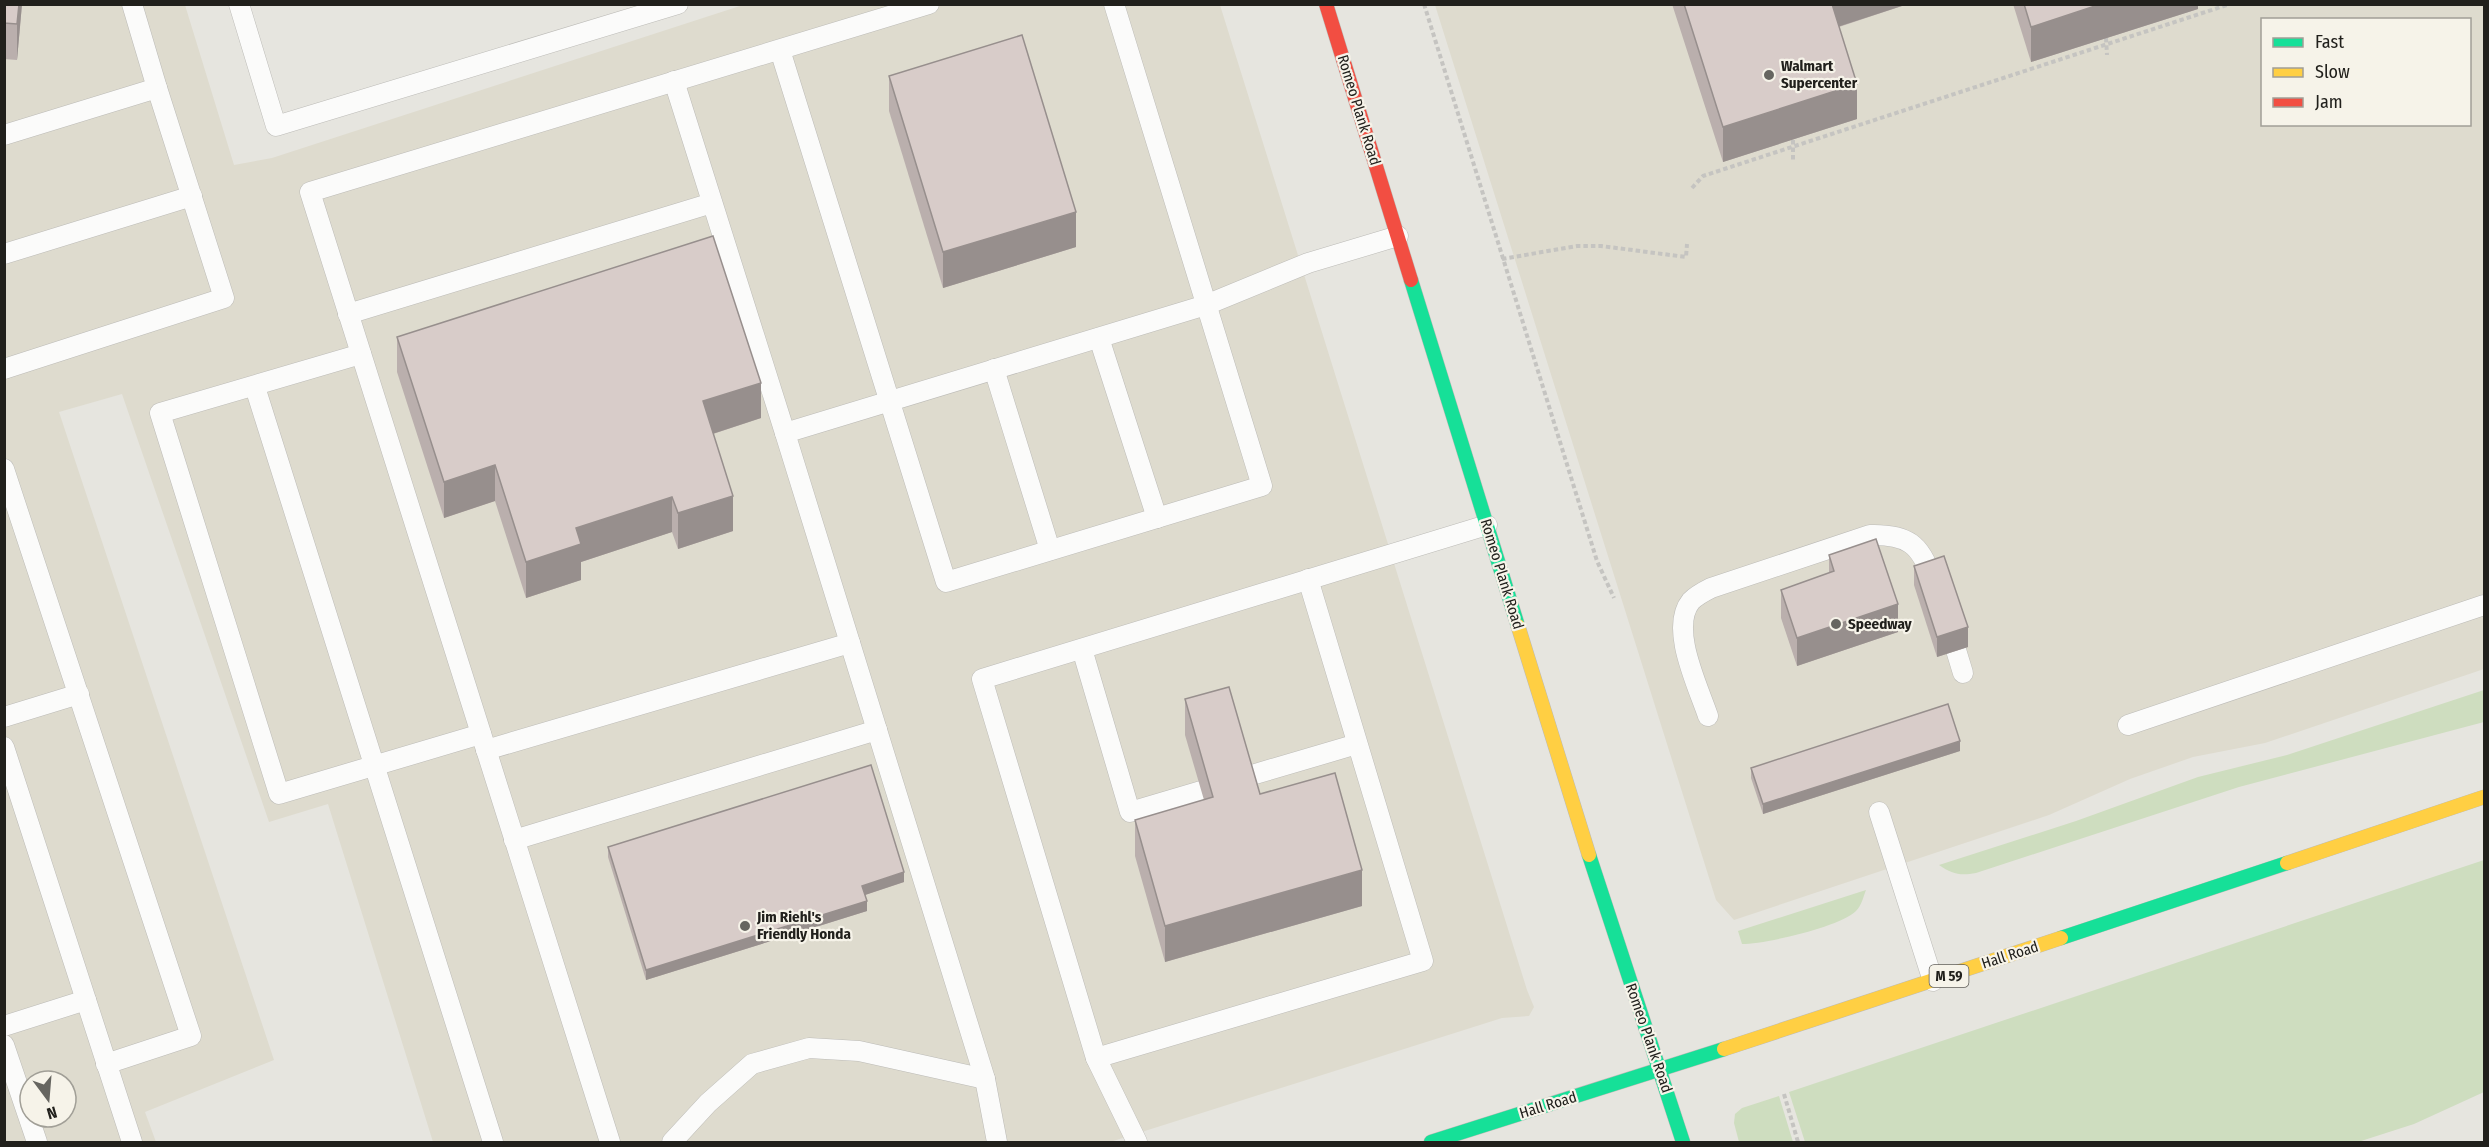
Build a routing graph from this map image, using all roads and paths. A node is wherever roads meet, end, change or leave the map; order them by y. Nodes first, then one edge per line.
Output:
1 (132, 4) edge
2 (239, 4) edge
3 (678, 4) edge
4 (929, 4) edge
5 (1114, 4) edge
6 (1326, 4) edge
7 (1424, 4) edge
8 (2230, 4) edge
9 (2106, 38) dead end
10 (2108, 44) junction
11 (780, 50) junction
12 (2107, 56) dead end
13 (674, 81) junction
14 (157, 88) junction
15 (4, 135) edge
16 (1793, 140) dead end
17 (1795, 146) junction
18 (1793, 161) dead end
19 (1692, 188) dead end
20 (192, 196) junction
21 (712, 203) junction
22 (1398, 236) junction
23 (1687, 244) dead end
24 (4, 254) edge
25 (1502, 259) junction
26 (1206, 305) junction
27 (348, 314) junction
28 (1099, 338) junction
29 (361, 354) junction
30 (4, 369) edge
31 (994, 369) junction
32 (255, 387) junction
33 (890, 401) junction
34 (785, 433) junction
35 (4, 469) edge
36 (1156, 518) junction
37 (1487, 525) junction
38 (1050, 550) junction
39 (1308, 579) junction
40 (1932, 579) edge
41 (1614, 598) dead end
42 (2484, 605) edge
43 (850, 643) junction
44 (1082, 649) junction
45 (1956, 651) edge
46 (1963, 673) dead end
47 (78, 694) junction
48 (1708, 716) dead end
49 (4, 717) edge
50 (2128, 725) dead end
51 (877, 730) junction
52 (483, 742) junction
53 (1357, 744) junction
54 (4, 747) edge
55 (374, 767) junction
56 (1245, 777) edge
57 (1201, 790) edge
58 (2484, 797) edge
59 (1879, 812) dead end
60 (514, 840) junction
61 (1933, 981) junction
62 (86, 1000) junction
63 (4, 1026) edge
64 (4, 1045) edge
65 (1096, 1058) junction
66 (106, 1064) junction
67 (1661, 1070) junction
68 (985, 1079) junction
69 (10, 1080) edge
70 (1784, 1094) dead end
71 (37, 1143) edge
72 (132, 1143) edge
73 (493, 1143) edge
74 (610, 1143) edge
75 (672, 1143) edge
76 (997, 1143) edge
77 (1137, 1143) edge
78 (1431, 1143) edge
79 (1683, 1143) edge
80 (1798, 1143) edge

1 - 14 lane
2 - 3 lane
4 - 11 lane
5 - 26 lane
6 - 22 main road, Romeo Plank Road
7 - 25 path
8 - 10 path
9 - 10 path
10 - 12 path
10 - 17 path
11 - 13 lane
11 - 33 lane
13 - 21 lane
13 - 27 lane
14 - 15 lane
14 - 20 lane
16 - 17 path
17 - 18 path
17 - 19 path
20 - 24 lane
20 - 30 lane
21 - 27 lane
21 - 34 lane
22 - 26 lane
22 - 37 main road, Romeo Plank Road
23 - 25 path
25 - 41 path
26 - 28 lane
26 - 36 lane
27 - 29 lane
28 - 31 lane
28 - 36 lane
29 - 32 lane
29 - 52 lane
31 - 33 lane
31 - 38 lane
32 - 55 lane
32 - 55 lane
33 - 34 lane
33 - 38 lane
34 - 43 lane
35 - 47 lane
36 - 38 lane
37 - 39 lane
37 - 67 main road, Romeo Plank Road
39 - 44 lane
39 - 53 lane
40 - 48 lane
42 - 50 lane
43 - 51 lane
43 - 52 lane
44 - 57 lane
44 - 65 lane
45 - 46 lane
47 - 49 lane
47 - 66 lane
51 - 60 lane
51 - 68 lane
52 - 55 lane
52 - 60 lane
53 - 56 lane
53 - 65 lane
54 - 62 lane
55 - 73 lane
58 - 61 main road, Hall Road / M 59
59 - 61 lane
60 - 74 lane
61 - 67 main road, Hall Road / M 59
62 - 63 lane
62 - 66 lane
64 - 69 lane
65 - 77 lane
66 - 72 lane
67 - 78 main road, Hall Road / M 59
67 - 79 main road, Romeo Plank Road
68 - 75 lane
68 - 76 lane
69 - 71 lane
70 - 80 path

